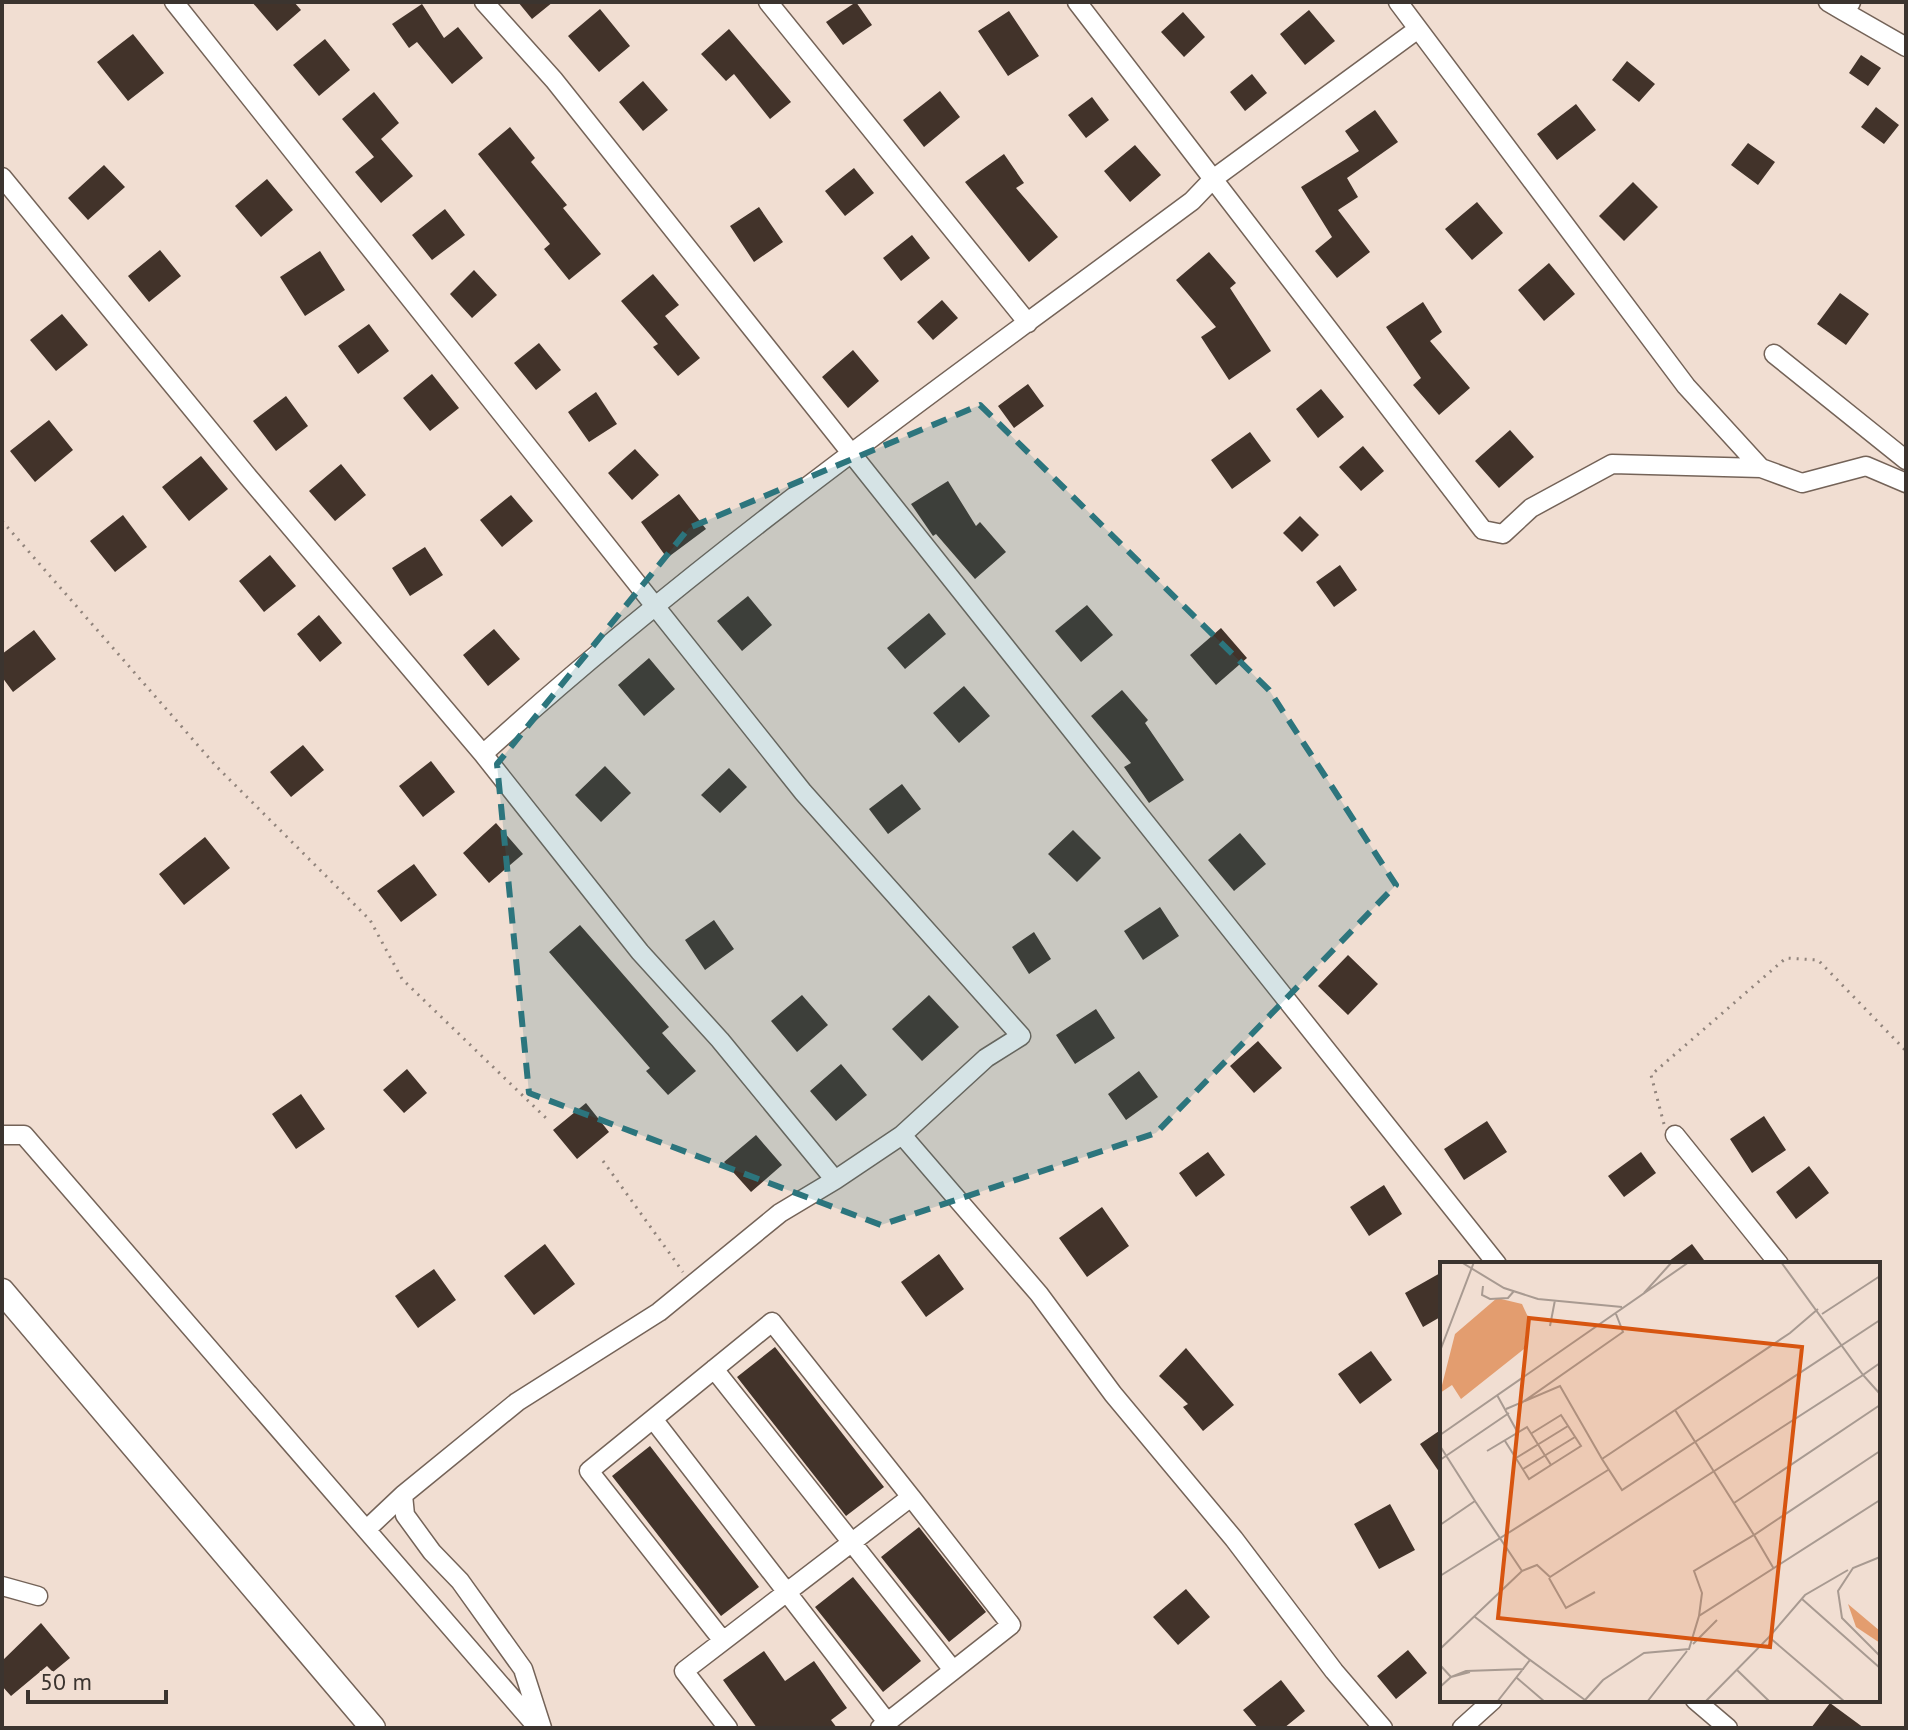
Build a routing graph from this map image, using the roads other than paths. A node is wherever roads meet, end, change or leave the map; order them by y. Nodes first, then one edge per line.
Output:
1 (174, 2) edge
2 (484, 2) edge
3 (768, 2) edge
4 (1077, 2) edge
5 (1398, 2) edge
6 (1828, 2) edge
7 (1848, 7) edge
8 (1418, 29) junction
9 (1906, 47) edge
10 (2, 177) edge
11 (1213, 179) junction
12 (1028, 323) junction
13 (1774, 354) dead end
14 (851, 454) junction
15 (1906, 460) edge
16 (1761, 468) junction
17 (1906, 483) edge
18 (655, 604) junction
19 (483, 754) junction
20 (2, 1135) edge
21 (902, 1135) junction
22 (1675, 1135) road end
23 (835, 1180) junction
24 (1495, 1262) edge
25 (1777, 1262) edge
26 (2, 1291) edge
27 (714, 1369) junction
28 (653, 1419) junction
29 (403, 1495) junction
30 (911, 1497) junction
31 (367, 1529) junction
32 (852, 1542) junction
33 (2, 1586) edge
34 (786, 1593) junction
35 (38, 1596) dead end
36 (723, 1641) junction
37 (953, 1670) junction
38 (1491, 1702) edge
39 (1697, 1702) edge
40 (883, 1725) edge
41 (373, 1728) edge
42 (540, 1728) edge
43 (727, 1728) edge
44 (1383, 1728) edge
45 (1462, 1728) edge
46 (1728, 1728) edge

1 - 18 street
2 - 14 street
3 - 12 street
4 - 11 street
5 - 8 street
6 - 7 street
7 - 9 street
8 - 11 street
8 - 16 street
10 - 19 street
11 - 12 street
11 - 16 street
12 - 14 street
13 - 15 street
14 - 18 street
14 - 24 street
16 - 17 street
18 - 19 street
18 - 21 street
19 - 23 street
20 - 31 street
21 - 23 street
21 - 44 street
22 - 25 street
23 - 29 street
26 - 41 main road
27 - 28 street
27 - 30 street
27 - 32 street
28 - 34 street
28 - 36 street
29 - 31 street
29 - 42 street
30 - 32 street
30 - 37 street
31 - 42 street
32 - 34 street
32 - 37 street
33 - 35 street
34 - 36 street
34 - 40 street
36 - 43 street
37 - 40 street
38 - 45 street
39 - 46 street

